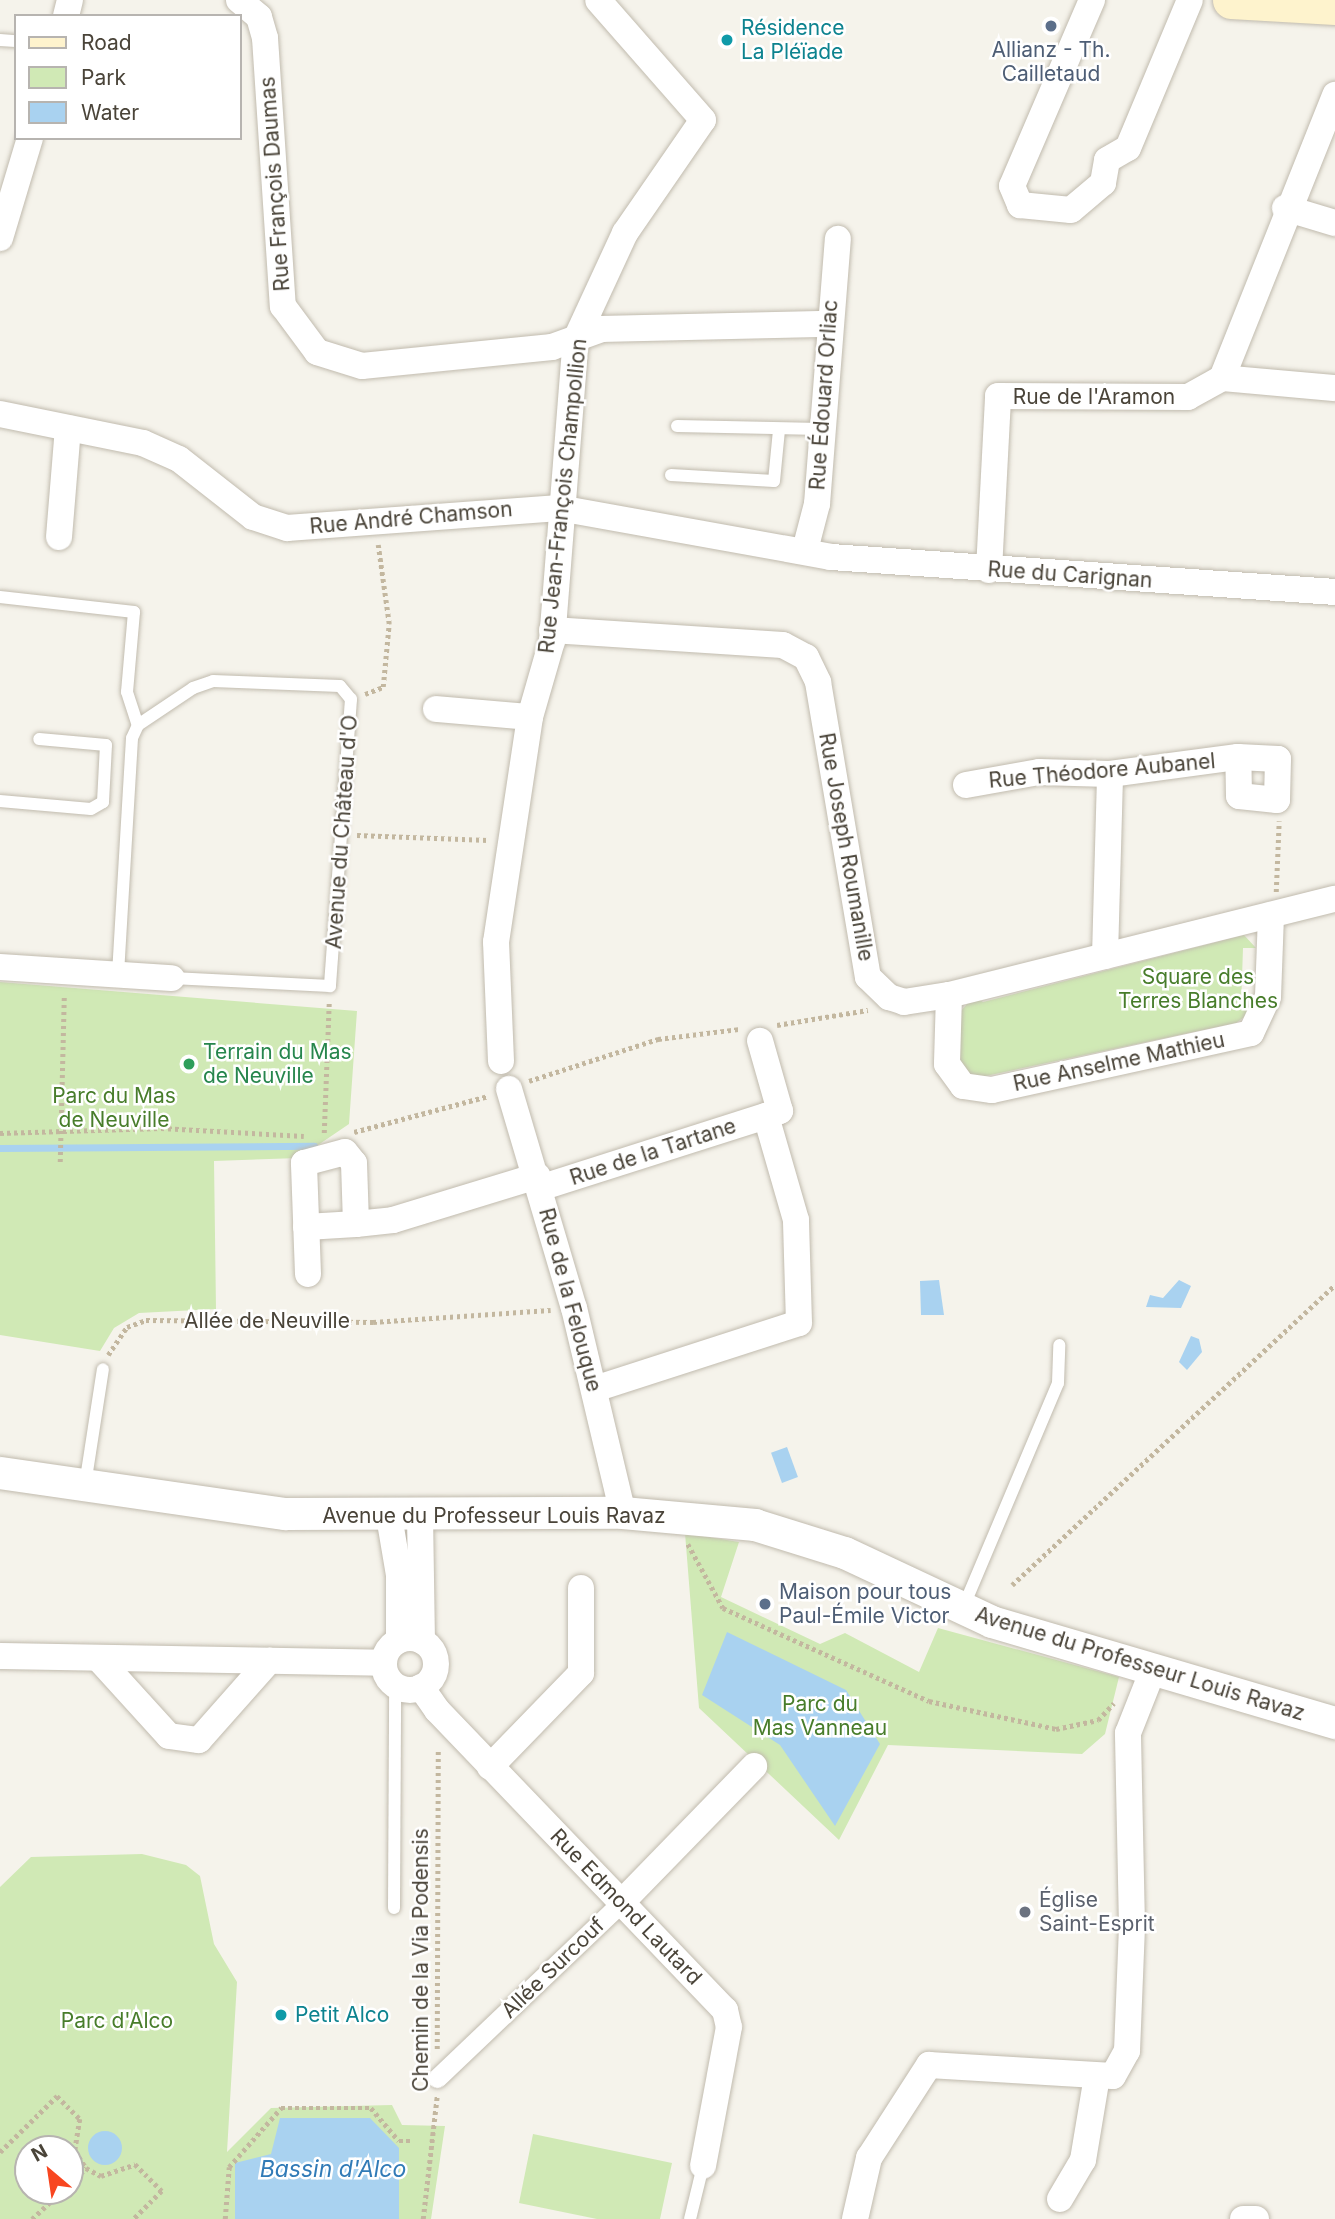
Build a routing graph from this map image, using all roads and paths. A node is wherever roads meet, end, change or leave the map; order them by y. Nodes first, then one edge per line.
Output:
1 (239, 0) edge
2 (598, 0) edge
3 (1092, 0) edge
4 (1189, 0) edge
5 (1231, 0) edge
6 (1335, 6) edge
7 (1335, 95) edge
8 (29, 140) edge
9 (1285, 208) junction
10 (1335, 223) edge
11 (0, 238) edge
12 (838, 239) dead end
13 (828, 324) junction
14 (576, 338) junction
15 (1222, 378) junction
16 (1335, 388) edge
17 (0, 414) edge
18 (677, 426) dead end
19 (68, 428) junction
20 (821, 429) junction
21 (779, 430) junction
22 (671, 475) dead end
23 (559, 508) junction
24 (375, 524) junction
25 (58, 537) dead end
26 (805, 550) junction
27 (989, 570) junction
28 (1335, 592) edge
29 (0, 597) edge
30 (552, 630) junction
31 (351, 699) junction
32 (436, 709) dead end
33 (530, 717) junction
34 (138, 725) junction
35 (39, 739) dead end
36 (1238, 757) junction
37 (106, 764) junction
38 (130, 765) junction
39 (1110, 774) junction
40 (966, 785) dead end
41 (1277, 800) junction
42 (0, 802) edge
43 (342, 835) junction
44 (508, 841) junction
45 (1335, 899) edge
46 (1270, 915) junction
47 (1105, 956) junction
48 (0, 967) edge
49 (64, 973) junction
50 (118, 974) junction
51 (172, 978) joint
52 (330, 986) junction
53 (949, 995) junction
54 (889, 997) junction
55 (757, 1032) junction
56 (501, 1061) dead end
57 (509, 1089) junction
58 (766, 1116) junction
59 (58, 1128) junction
60 (0, 1133) edge
61 (349, 1133) dead end
62 (337, 1135) dead end
63 (324, 1138) junction
64 (60, 1162) dead end
65 (538, 1182) junction
66 (356, 1224) junction
67 (306, 1227) junction
68 (307, 1274) dead end
69 (1335, 1285) edge
70 (574, 1308) junction
71 (1059, 1345) dead end
72 (103, 1369) joint
73 (595, 1389) junction
74 (0, 1473) edge
75 (85, 1485) junction
76 (623, 1513) junction
77 (420, 1515) junction
78 (389, 1516) junction
79 (678, 1536) dead end
80 (1012, 1585) dead end
81 (581, 1587) dead end
82 (963, 1608) junction
83 (411, 1640) junction
84 (0, 1656) edge
85 (98, 1658) junction
86 (269, 1661) junction
87 (1153, 1670) junction
88 (389, 1673) junction
89 (421, 1687) junction
90 (1137, 1699) junction
91 (437, 1710) junction
92 (1335, 1723) edge
93 (754, 1766) dead end
94 (490, 1767) junction
95 (621, 1903) junction
96 (394, 1908) dead end
97 (1097, 2076) junction
98 (437, 2078) junction
99 (413, 2141) dead end
100 (0, 2152) edge
101 (703, 2166) joint
102 (86, 2168) joint
103 (1060, 2199) dead end
104 (47, 2205) edge
105 (32, 2219) edge
106 (134, 2219) edge
107 (225, 2219) edge
108 (423, 2219) edge
109 (690, 2219) edge
110 (855, 2219) edge
111 (1243, 2219) edge
112 (1256, 2219) edge

1 - 14 street, Rue François Daumas
2 - 14 street, Rue Jean-François Champollion
3 - 4 street
5 - 6 main road
7 - 9 street
8 - 11 street
9 - 10 street
9 - 15 street
12 - 13 street, Rue Édouard Orliac
13 - 14 street, Rue François Daumas
13 - 20 street, Rue Édouard Orliac
14 - 23 street, Rue Jean-François Champollion
15 - 16 street
15 - 27 street, Rue de l'Aramon
17 - 19 street, Rue André Chamson
18 - 21 lane
19 - 24 street, Rue André Chamson
19 - 25 street
20 - 21 lane
20 - 26 street, Rue Édouard Orliac
21 - 22 lane
23 - 24 street, Rue André Chamson
23 - 26 street, Rue André Chamson
23 - 30 street, Rue Jean-François Champollion
24 - 31 path
26 - 27 street, Rue du Carignan
27 - 28 street, Rue du Carignan
29 - 34 lane
30 - 33 street, Rue Jean-François Champollion
30 - 54 street, Rue Joseph Roumanille
31 - 34 lane, Avenue du Château d'O
31 - 43 lane, Avenue du Château d'O
32 - 33 street
33 - 44 street, Rue Jean-François Champollion
34 - 38 lane
35 - 37 lane
36 - 39 street, Rue Théodore Aubanel
36 - 41 street, Rue Théodore Aubanel
36 - 41 street, Rue Théodore Aubanel
37 - 38 lane
37 - 42 lane
38 - 50 lane
39 - 40 street, Rue Théodore Aubanel
39 - 47 street
41 - 46 path
43 - 44 path
43 - 52 lane, Avenue du Château d'O
44 - 56 street, Rue Jean-François Champollion
45 - 46 street
46 - 47 street
46 - 53 street, Rue Anselme Mathieu
47 - 53 street
48 - 49 street
49 - 50 street
49 - 59 path
50 - 51 street
51 - 52 lane
52 - 63 path
53 - 54 street
54 - 55 path
55 - 57 path
55 - 58 street
57 - 61 path
57 - 65 street, Rue de la Felouque
58 - 65 street, Rue de la Tartane
58 - 73 street
59 - 60 path
59 - 63 path
59 - 64 path
62 - 63 path
65 - 66 street, Rue de la Tartane
65 - 70 street, Rue de la Felouque
66 - 67 street, Rue de la Tartane
66 - 67 street
67 - 68 street
69 - 80 path
70 - 72 path, Allée de Neuville
70 - 73 street, Rue de la Felouque
71 - 82 lane
72 - 75 lane
73 - 76 street, Rue de la Felouque
74 - 75 street, Avenue du Professeur Louis Ravaz
75 - 78 street, Avenue du Professeur Louis Ravaz
76 - 77 street, Avenue du Professeur Louis Ravaz
76 - 82 street, Avenue du Professeur Louis Ravaz
77 - 78 street, Avenue du Professeur Louis Ravaz
77 - 83 street
78 - 83 street
79 - 90 path
81 - 94 street
82 - 87 street, Avenue du Professeur Louis Ravaz
83 - 88 street
83 - 89 street
84 - 85 street
85 - 86 street
85 - 86 street
86 - 88 street
87 - 90 street
87 - 92 street, Avenue du Professeur Louis Ravaz
88 - 89 street
88 - 96 lane
89 - 91 street, Rue Edmond Lautard
90 - 97 street
91 - 94 street, Rue Edmond Lautard
91 - 98 path, Chemin de la Via Podensis
93 - 95 street, Allée Surcouf
94 - 95 street, Rue Edmond Lautard
95 - 98 street, Allée Surcouf
95 - 101 street, Rue Edmond Lautard
97 - 103 street
97 - 110 street
98 - 108 path, Chemin de la Via Podensis
99 - 107 path
100 - 102 path
101 - 109 lane
102 - 106 path
104 - 105 path
111 - 112 street

